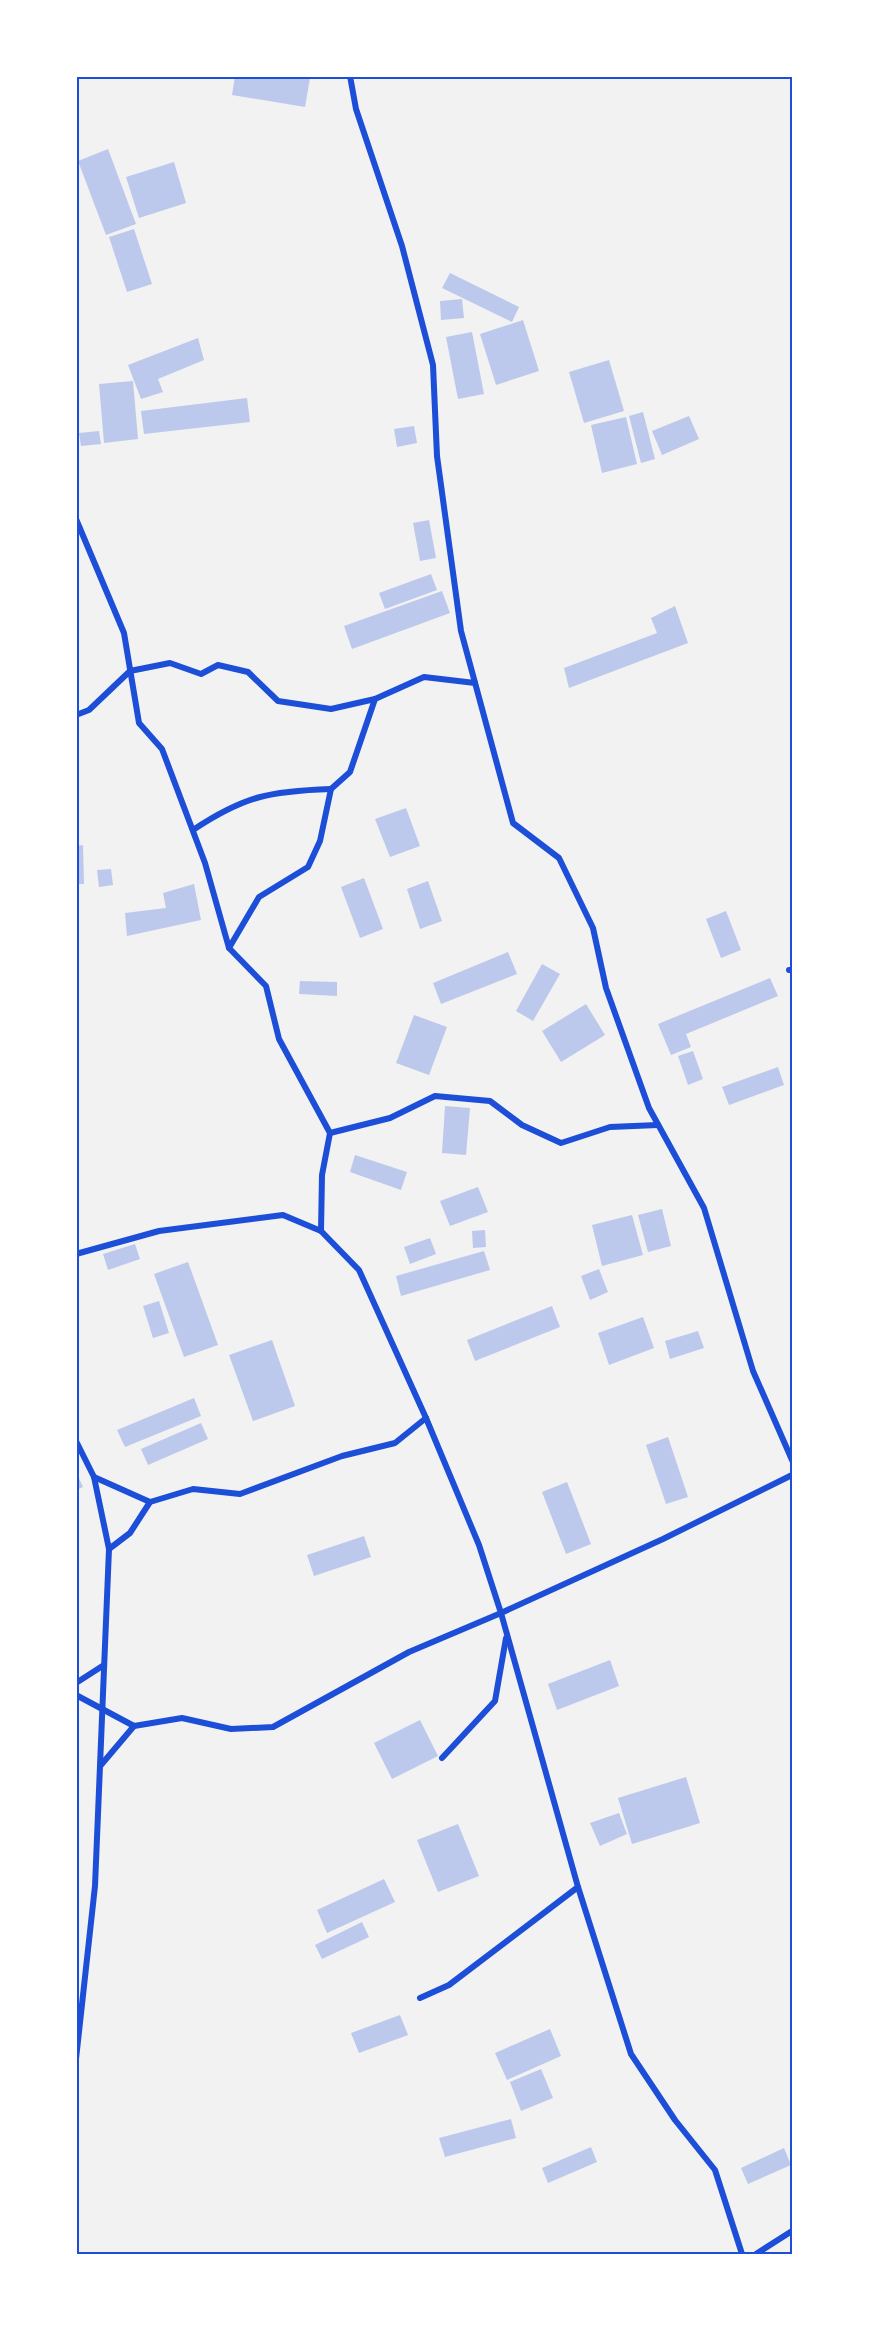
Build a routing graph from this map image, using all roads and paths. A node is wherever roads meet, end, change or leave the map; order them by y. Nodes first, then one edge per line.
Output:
1 (350, 76) edge
2 (76, 519) edge
3 (130, 671) junction
4 (475, 683) junction
5 (375, 699) junction
6 (76, 715) edge
7 (331, 789) junction
8 (193, 830) junction
9 (229, 948) junction
10 (658, 1125) junction
11 (330, 1133) junction
12 (321, 1231) junction
13 (76, 1254) edge
14 (426, 1418) junction
15 (76, 1441) edge
16 (792, 1460) edge
17 (792, 1475) edge
18 (94, 1477) junction
19 (150, 1502) junction
20 (109, 1549) junction
21 (501, 1612) junction
22 (507, 1634) junction
23 (105, 1665) junction
24 (76, 1683) edge
25 (76, 1695) edge
26 (103, 1710) junction
27 (134, 1726) junction
28 (442, 1758) dead end
29 (100, 1765) junction
30 (578, 1887) junction
31 (420, 1998) dead end
32 (76, 2059) edge
33 (792, 2231) edge
34 (742, 2254) edge
35 (756, 2254) edge

1 - 4 street
2 - 3 street
3 - 5 street
3 - 6 street
3 - 8 street
4 - 5 street
4 - 10 street
5 - 7 street
7 - 8 street
7 - 9 street
8 - 9 street
9 - 11 street
10 - 11 street
10 - 16 street
11 - 12 street
12 - 13 street
12 - 14 street
14 - 19 street
14 - 21 street
15 - 18 street
17 - 21 street
18 - 19 street
18 - 20 street
19 - 20 street
20 - 23 street
21 - 22 street
21 - 27 street
22 - 28 street
22 - 30 street
23 - 24 street
23 - 26 street
25 - 26 street
26 - 27 street
26 - 29 street
27 - 29 street
29 - 32 street
30 - 31 street
30 - 34 street
33 - 35 street

